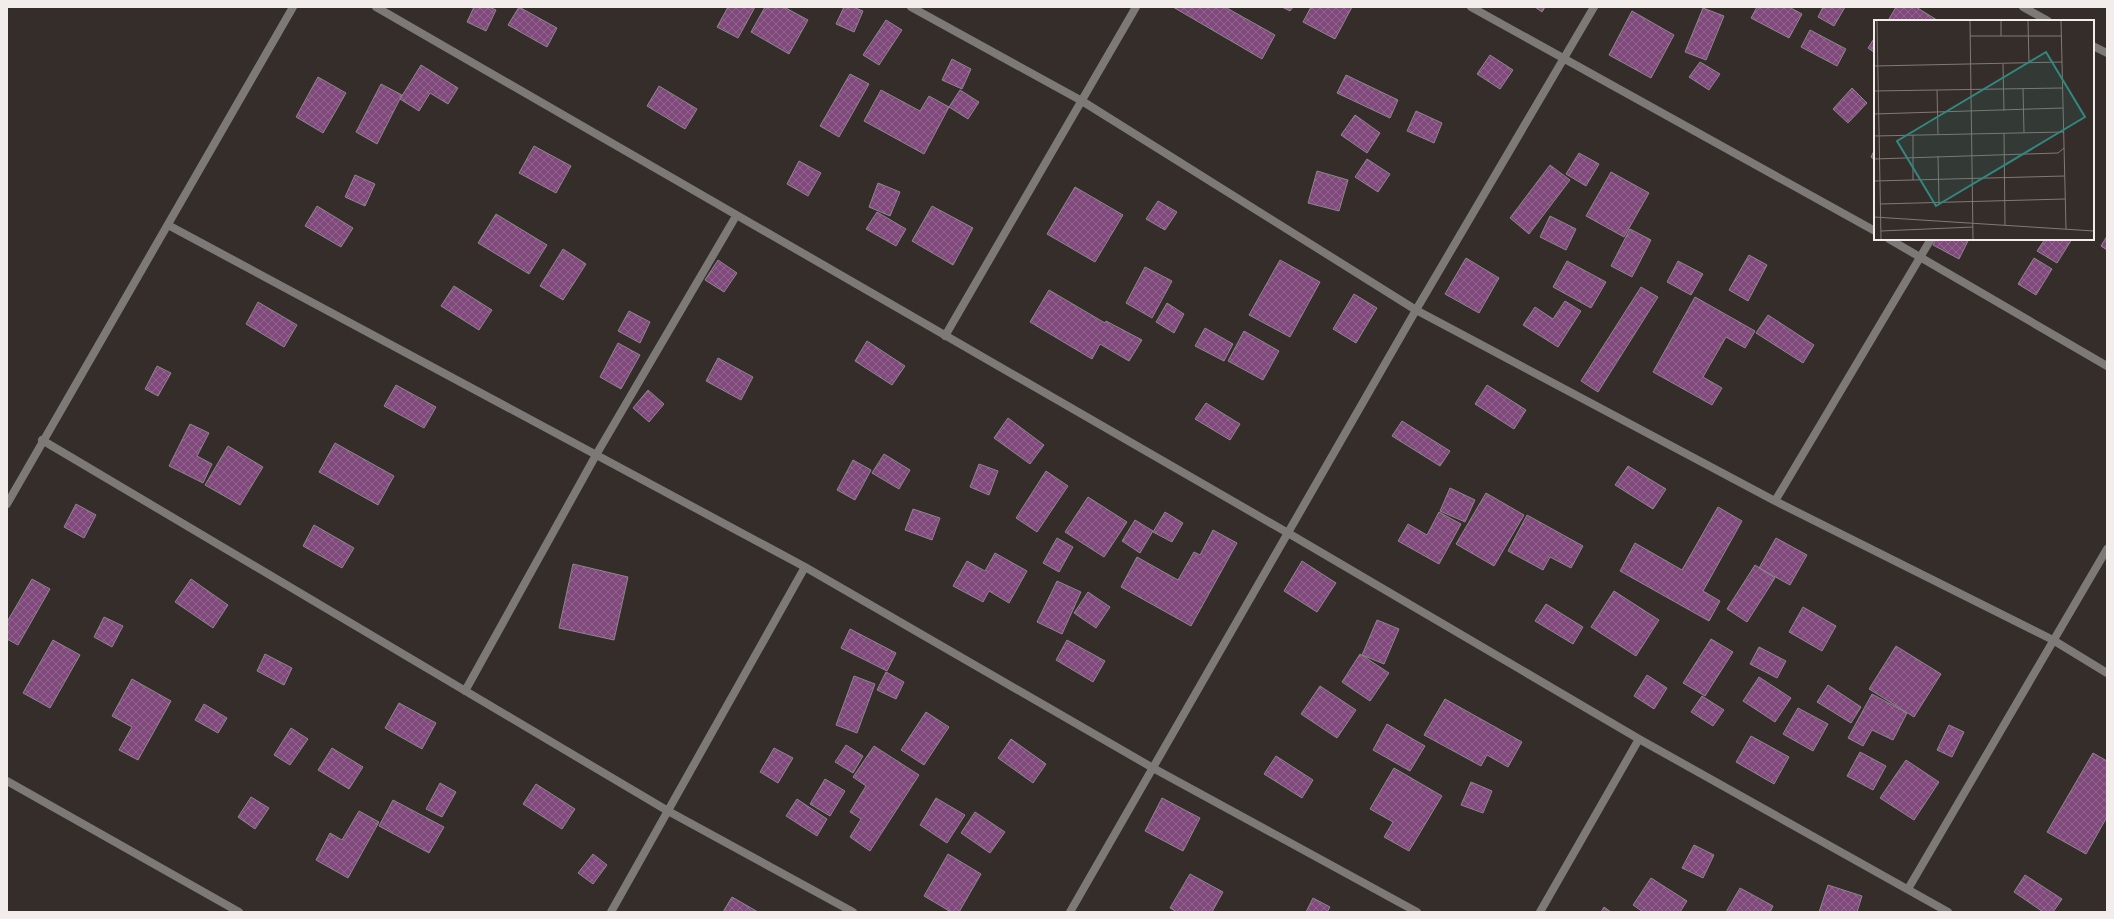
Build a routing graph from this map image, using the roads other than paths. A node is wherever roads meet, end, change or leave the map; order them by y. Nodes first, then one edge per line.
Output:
1 (293, 7) edge
2 (376, 7) edge
3 (911, 7) edge
4 (1136, 7) edge
5 (1471, 7) edge
6 (1594, 7) edge
7 (2023, 7) edge
8 (2046, 20) edge
9 (2094, 46) edge
10 (2107, 53) edge
11 (1564, 59) junction
12 (1082, 101) junction
13 (736, 216) junction
14 (168, 225) junction
15 (1874, 230) edge
16 (1891, 240) edge
17 (1930, 240) edge
18 (1921, 257) junction
19 (1416, 310) junction
20 (945, 336) junction
21 (2107, 366) edge
22 (42, 440) junction
23 (596, 455) junction
24 (1775, 501) junction
25 (7, 504) edge
26 (1288, 533) junction
27 (2107, 549) edge
28 (804, 567) junction
29 (2053, 640) junction
30 (2107, 673) edge
31 (465, 691) junction
32 (1639, 739) junction
33 (1153, 768) junction
34 (7, 781) edge
35 (668, 811) junction
36 (1908, 889) junction
37 (239, 912) edge
38 (611, 912) edge
39 (853, 912) edge
40 (1070, 912) edge
41 (1417, 912) edge
42 (1540, 912) edge
43 (1948, 912) edge

1 - 14 street
2 - 13 street
3 - 12 street
4 - 12 street
5 - 11 street
6 - 11 street
7 - 8 street
9 - 10 street
11 - 15 street
11 - 19 street
12 - 19 street
12 - 20 street
13 - 20 street
13 - 23 street
14 - 22 street
14 - 23 street
16 - 18 street
17 - 18 street
18 - 21 street
18 - 24 street
19 - 24 street
19 - 26 street
20 - 26 street
22 - 25 street
22 - 31 street
23 - 28 street
23 - 31 street
24 - 29 street
26 - 32 street
26 - 33 street
27 - 29 street
28 - 33 street
28 - 35 street
29 - 30 street
29 - 36 street
31 - 35 street
32 - 36 street
32 - 42 street
33 - 40 street
33 - 41 street
34 - 37 street
35 - 38 street
35 - 39 street
36 - 43 street

